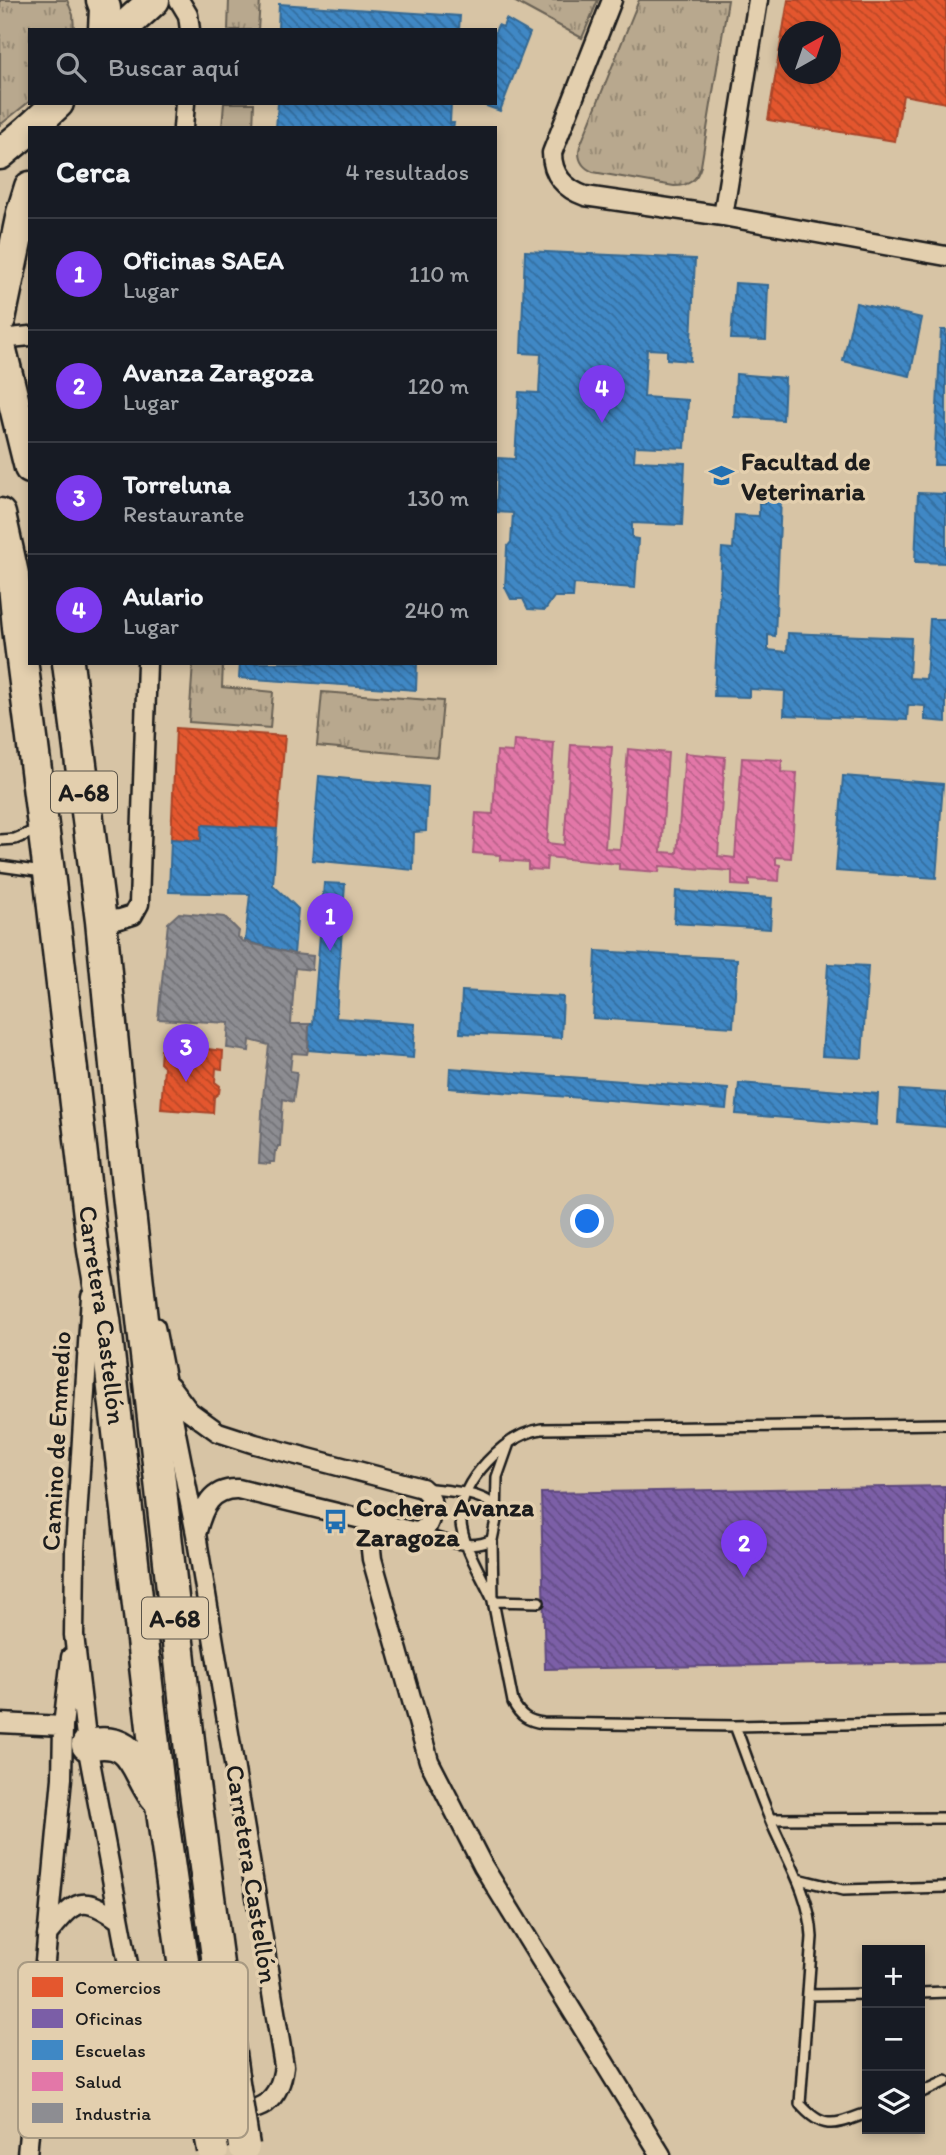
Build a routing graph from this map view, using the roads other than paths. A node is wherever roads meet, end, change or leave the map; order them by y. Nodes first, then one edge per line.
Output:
1 (102, 0) edge
2 (153, 0) edge
3 (179, 0) edge
4 (612, 0) edge
5 (758, 0) edge
6 (104, 28) edge
7 (123, 28) edge
8 (190, 28) edge
9 (57, 105) edge
10 (58, 105) edge
11 (185, 105) edge
12 (32, 126) edge
13 (52, 126) edge
14 (183, 126) edge
15 (28, 130) edge
16 (0, 153) edge
17 (28, 194) edge
18 (723, 216) junction
19 (946, 256) edge
20 (0, 318) edge
21 (28, 336) edge
22 (0, 339) edge
23 (0, 346) edge
24 (28, 460) edge
25 (0, 514) edge
26 (0, 580) edge
27 (18, 628) junction
28 (68, 665) edge
29 (147, 665) edge
30 (44, 827) junction
31 (0, 840) edge
32 (0, 866) edge
33 (49, 873) junction
34 (101, 921) junction
35 (124, 1158) junction
36 (93, 1250) junction
37 (167, 1381) junction
38 (946, 1424) edge
39 (509, 1443) junction
40 (422, 1488) junction
41 (464, 1494) junction
42 (495, 1506) junction
43 (368, 1521) junction
44 (415, 1532) junction
45 (196, 1534) junction
46 (492, 1540) junction
47 (466, 1545) junction
48 (493, 1601) junction
49 (538, 1602) dead end
50 (75, 1635) junction
51 (946, 1722) edge
52 (0, 1723) edge
53 (62, 1726) junction
54 (736, 1726) junction
55 (87, 1745) junction
56 (62, 1778) junction
57 (161, 1805) junction
58 (946, 1818) edge
59 (770, 1819) junction
60 (798, 1879) junction
61 (946, 1887) edge
62 (119, 1920) junction
63 (47, 1935) junction
64 (45, 1962) edge
65 (127, 1962) edge
66 (183, 1962) edge
67 (218, 1962) edge
68 (946, 1992) edge
69 (925, 1993) edge
70 (862, 1994) edge
71 (808, 1995) junction
72 (946, 2081) edge
73 (925, 2091) edge
74 (248, 2110) edge
75 (862, 2114) edge
76 (661, 2155) edge

1 - 6 highway
2 - 7 highway
3 - 8 street
4 - 18 street
5 - 18 street
9 - 12 highway
10 - 13 highway
11 - 14 street
15 - 16 highway
17 - 20 highway
18 - 19 street
21 - 22 street
23 - 24 highway
25 - 27 highway, Carretera Castellón / A-68
26 - 27 highway
27 - 30 highway, Carretera Castellón / A-68
28 - 34 highway, Carretera Castellón / A-68
29 - 34 street
30 - 31 lane
30 - 33 highway, Carretera Castellón / A-68
32 - 33 lane
33 - 36 highway, Carretera Castellón / A-68
34 - 35 highway, Carretera Castellón / A-68
35 - 37 street, Carretera Castellón
35 - 67 highway, Carretera Castellón / A-68, bridge
36 - 50 street, Camino de Enmedio
36 - 57 highway, Carretera Castellón / A-68
37 - 40 street
37 - 45 street, Carretera Castellón
38 - 39 lane
39 - 41 lane
39 - 42 lane
40 - 41 lane
40 - 44 street
41 - 42 lane
41 - 47 lane
42 - 46 lane
43 - 44 street
43 - 45 street
43 - 76 street
44 - 47 lane
45 - 74 street, Carretera Castellón
46 - 47 lane
46 - 48 lane
47 - 48 lane
48 - 49 lane
48 - 54 lane
50 - 53 street, Camino de Enmedio
50 - 55 street, Camino de Enmedio
51 - 54 lane
52 - 53 street
53 - 56 street, Camino de Enmedio
54 - 59 lane
55 - 56 street, Camino de Enmedio
55 - 57 highway
55 - 62 street, Carretera Castellón
56 - 63 street, Camino de Enmedio
57 - 66 highway, Carretera Castellón / A-68, bridge
58 - 59 lane
59 - 60 lane
60 - 61 lane
60 - 71 lane
62 - 63 street
62 - 65 street, Carretera Castellón
63 - 64 street, Camino de Enmedio
68 - 69 lane
70 - 71 lane
71 - 75 lane
72 - 73 lane

